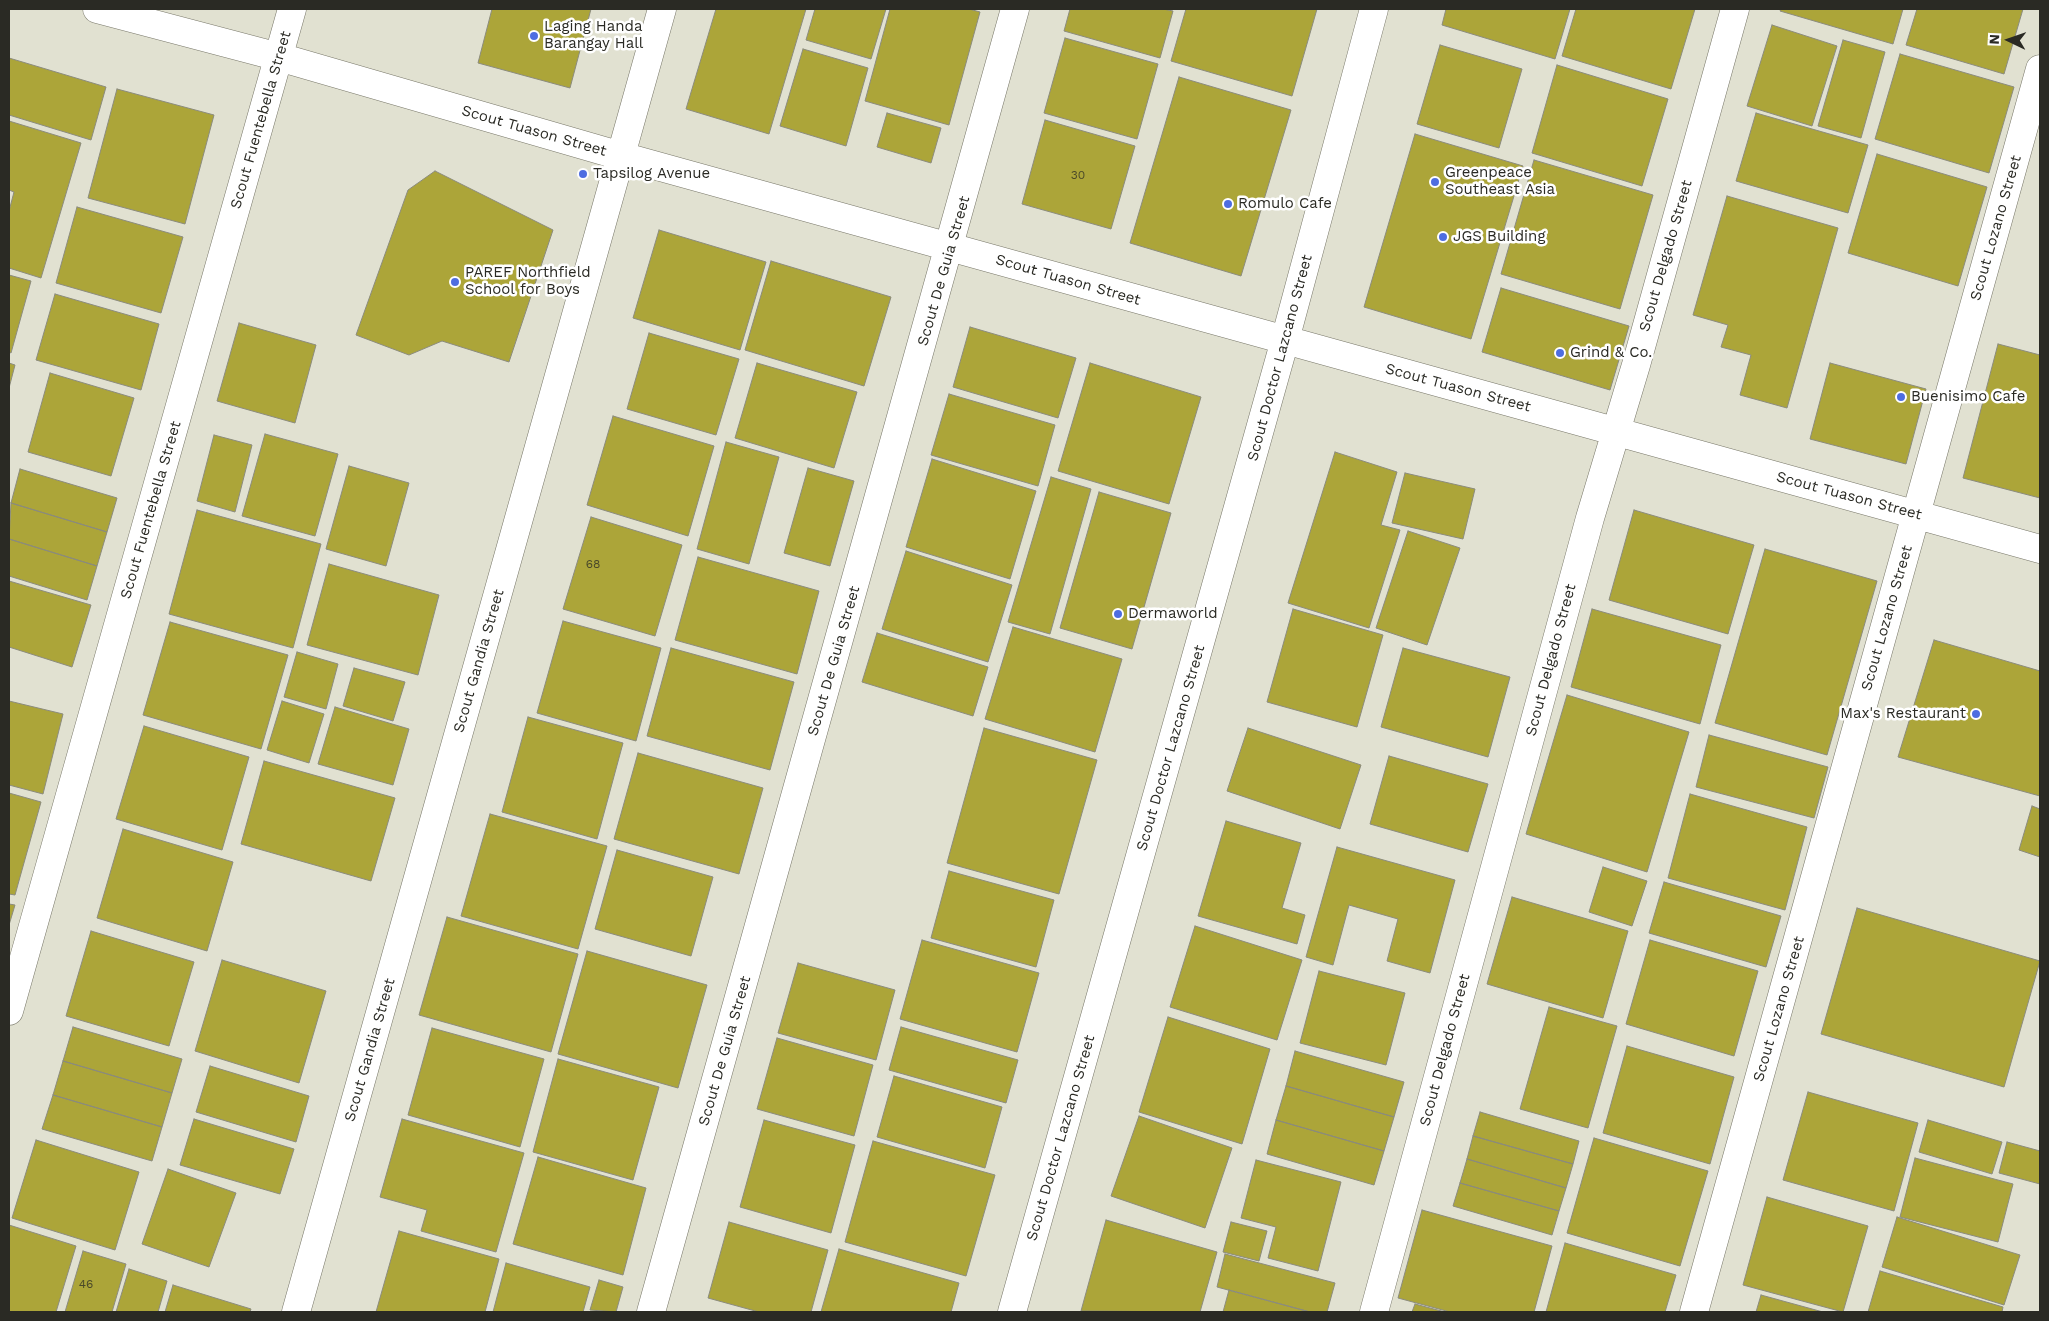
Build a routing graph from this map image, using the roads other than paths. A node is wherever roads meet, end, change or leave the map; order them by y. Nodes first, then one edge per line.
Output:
1 (97, 9) edge
2 (292, 9) edge
3 (662, 9) edge
4 (1015, 9) edge
5 (1374, 9) edge
6 (1735, 9) edge
7 (279, 57) junction
8 (2040, 69) edge
9 (621, 156) junction
10 (950, 247) junction
11 (1285, 340) junction
12 (1616, 432) junction
13 (1916, 514) junction
14 (2040, 549) edge
15 (9, 1011) edge
16 (296, 1312) edge
17 (651, 1312) edge
18 (1012, 1312) edge
19 (1374, 1312) edge
20 (1694, 1312) edge

1 - 7 street, Scout Tuason Street
2 - 7 street, Scout Fuentebella Street
3 - 9 street, Scout Gandia Street
4 - 10 street, Scout De Guia Street
5 - 11 street, Scout Doctor Lazcano Street
6 - 12 street, Scout Delgado Street
7 - 9 street, Scout Tuason Street
7 - 15 street, Scout Fuentebella Street
8 - 13 street, Scout Lozano Street
9 - 10 street, Scout Tuason Street
9 - 16 street, Scout Gandia Street
10 - 11 street, Scout Tuason Street
10 - 17 street, Scout De Guia Street
11 - 12 street, Scout Tuason Street
11 - 18 street, Scout Doctor Lazcano Street
12 - 13 street, Scout Tuason Street
12 - 19 street, Scout Delgado Street
13 - 14 street, Scout Tuason Street
13 - 20 street, Scout Lozano Street

